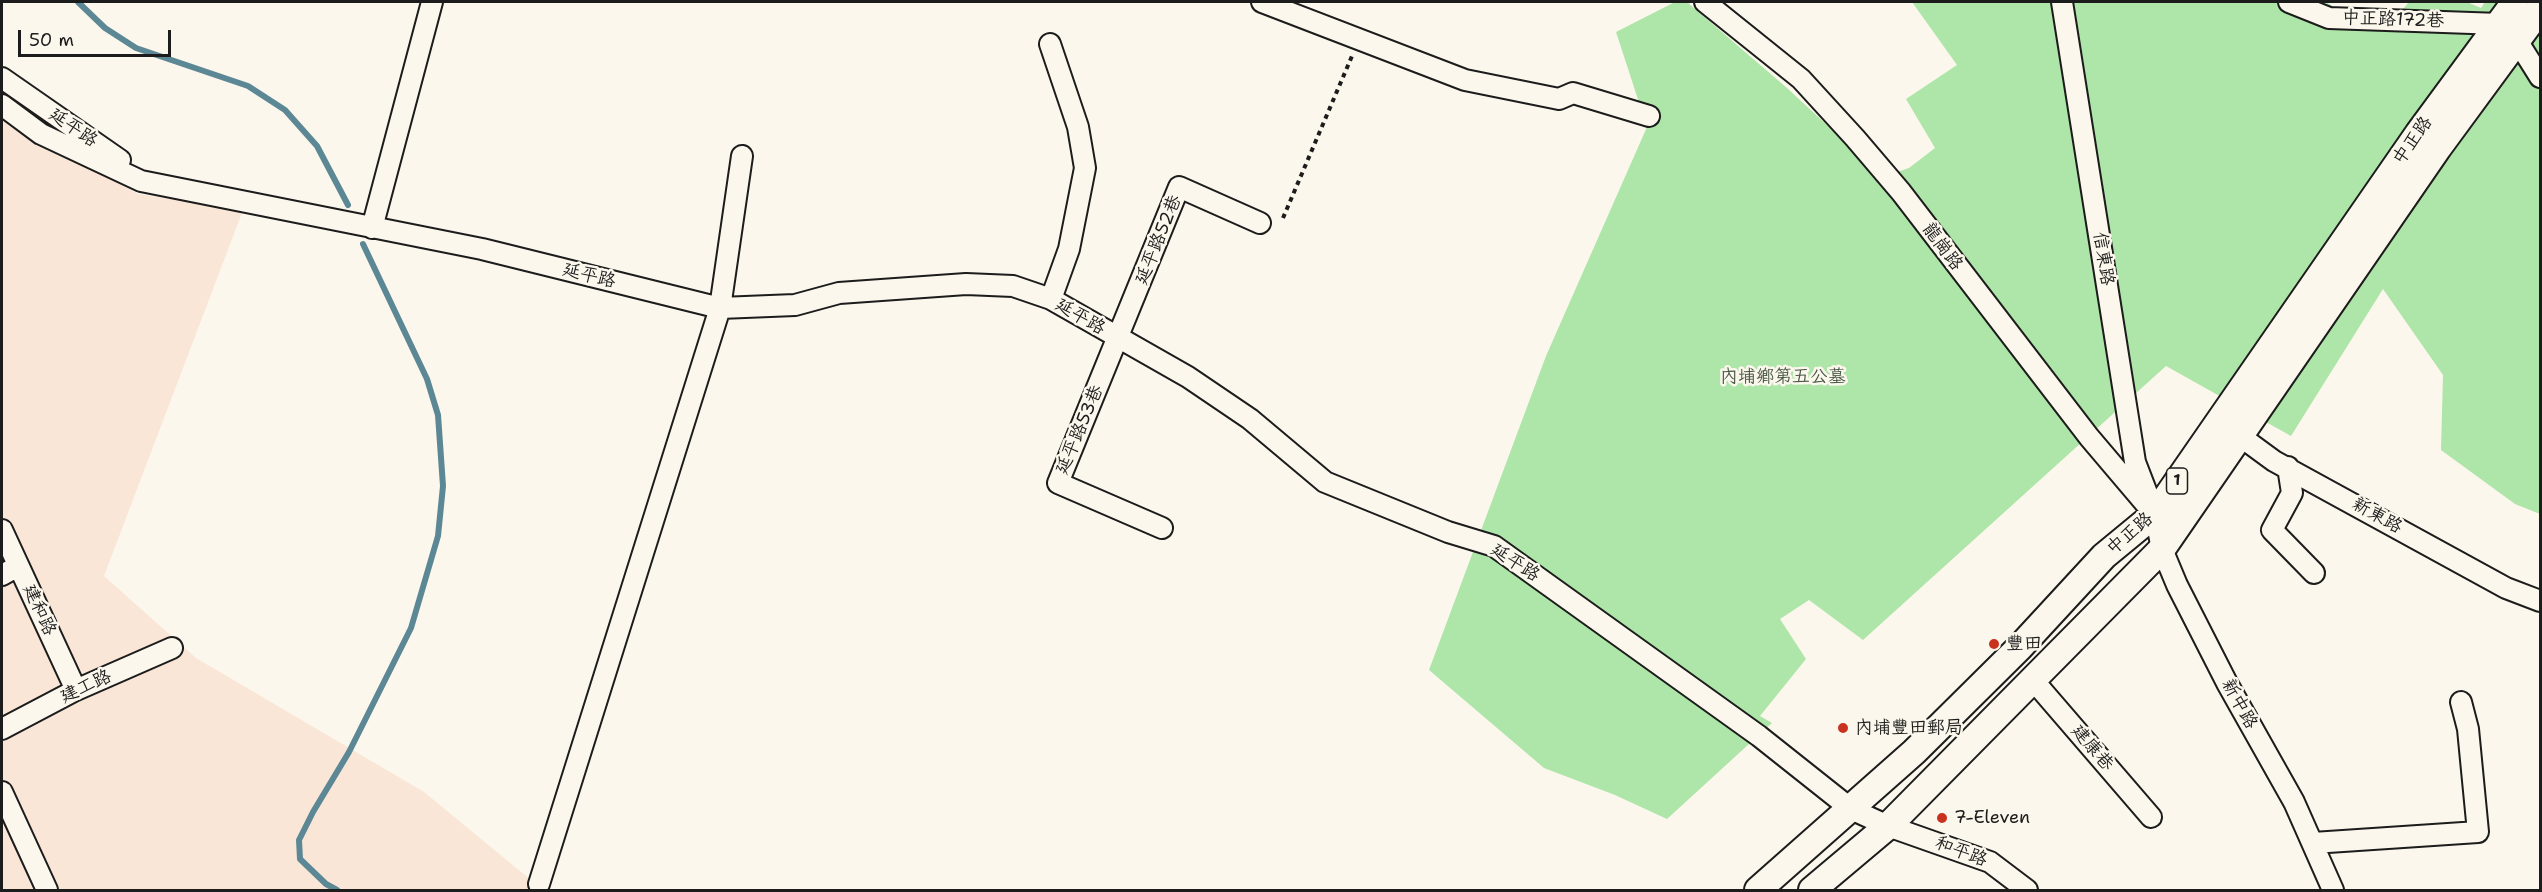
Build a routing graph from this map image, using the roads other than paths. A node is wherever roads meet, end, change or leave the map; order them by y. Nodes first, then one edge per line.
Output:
1 (432, 2) edge
2 (1262, 2) edge
3 (1706, 2) edge
4 (2062, 2) edge
5 (2289, 2) edge
6 (2516, 2) edge
7 (2541, 9) edge
8 (2500, 24) junction
9 (2518, 42) junction
10 (1050, 44) dead end
11 (2541, 76) edge
12 (2, 78) edge
13 (2, 105) edge
14 (1649, 116) dead end
15 (742, 156) dead end
16 (141, 180) junction
17 (1260, 224) dead end
18 (372, 228) junction
19 (1051, 299) junction
20 (720, 309) junction
21 (1118, 339) junction
22 (2220, 421) junction
23 (2240, 436) junction
24 (2288, 467) junction
25 (2155, 514) junction
26 (1162, 528) dead end
27 (2, 530) edge
28 (2162, 549) junction
29 (10, 570) edge
30 (2314, 573) dead end
31 (2541, 601) edge
32 (172, 648) dead end
33 (2033, 680) junction
34 (76, 690) junction
35 (2461, 702) dead end
36 (2, 729) edge
37 (2, 792) edge
38 (1851, 809) junction
39 (2151, 817) dead end
40 (1888, 826) junction
41 (2313, 843) junction
42 (539, 884) dead end
43 (47, 891) edge
44 (1758, 891) edge
45 (1812, 891) edge
46 (2027, 891) edge
47 (2333, 891) edge

1 - 18 street
2 - 14 street
3 - 25 street, 龍崗路
4 - 25 street, 信東路
5 - 8 street, 中正路172巷
6 - 8 main road, 中正路 / 1
7 - 9 main road, 中正路 / 1
8 - 9 street
8 - 22 main road, 中正路 / 1
9 - 11 street
9 - 23 main road, 中正路 / 1
10 - 19 street
12 - 16 street, 延平路
13 - 16 street, 延平路
15 - 20 street
16 - 18 street, 延平路
17 - 21 street, 延平路52巷
18 - 20 street, 延平路
19 - 20 street, 延平路
19 - 21 street, 延平路
20 - 42 street
21 - 26 street, 延平路53巷
21 - 38 street, 延平路
22 - 23 street, 新東路
22 - 25 main road, 中正路 / 1
23 - 24 street, 新東路
23 - 28 main road, 中正路 / 1
24 - 30 street
24 - 31 street, 新東路
25 - 28 street, 新中路
25 - 38 main road, 中正路 / 1
27 - 29 street, 建和路
28 - 33 main road, 中正路 / 1
28 - 41 street, 新中路
29 - 34 street, 建和路
32 - 34 street, 建工路
33 - 39 street, 建康巷
33 - 40 main road, 中正路 / 1
34 - 36 street, 建工路
35 - 41 street
37 - 43 street
38 - 40 street, 延平路
38 - 44 main road, 中正路 / 1
40 - 45 main road, 中正路 / 1
40 - 46 street, 和平路
41 - 47 street, 新中路

